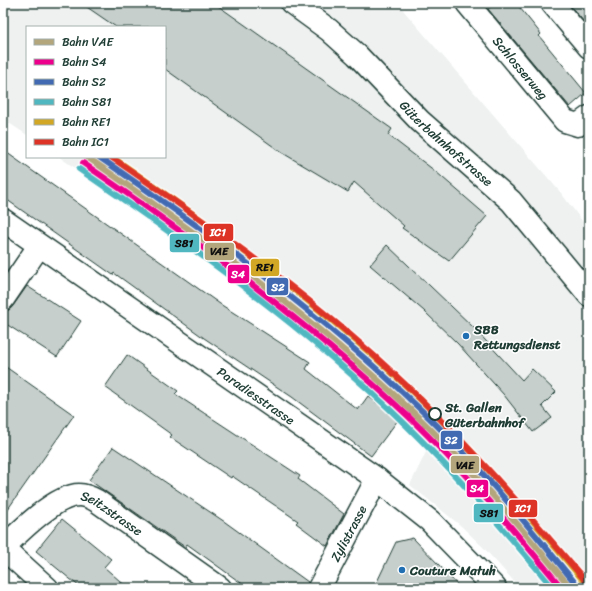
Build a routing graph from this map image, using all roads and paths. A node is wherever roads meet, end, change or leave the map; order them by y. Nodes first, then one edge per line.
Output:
1 (292, 3) edge
2 (467, 3) edge
3 (552, 3) edge
4 (589, 47) edge
5 (584, 121) edge
6 (3, 220) edge
7 (39, 246) junction
8 (589, 295) edge
9 (3, 299) edge
10 (377, 479) junction
11 (3, 548) edge
12 (47, 588) edge
13 (220, 588) edge
14 (319, 588) edge
15 (495, 588) edge

1 - 8 street, Güterbahnhofstrasse
2 - 5 street, Schlosserweg
3 - 4 street
6 - 7 street, Paradiesstrasse
7 - 9 street
7 - 10 street, Paradiesstrasse
10 - 14 street, Zylistrasse
10 - 15 street, Paradiesstrasse
11 - 12 street
11 - 13 street, Seitzstrasse

